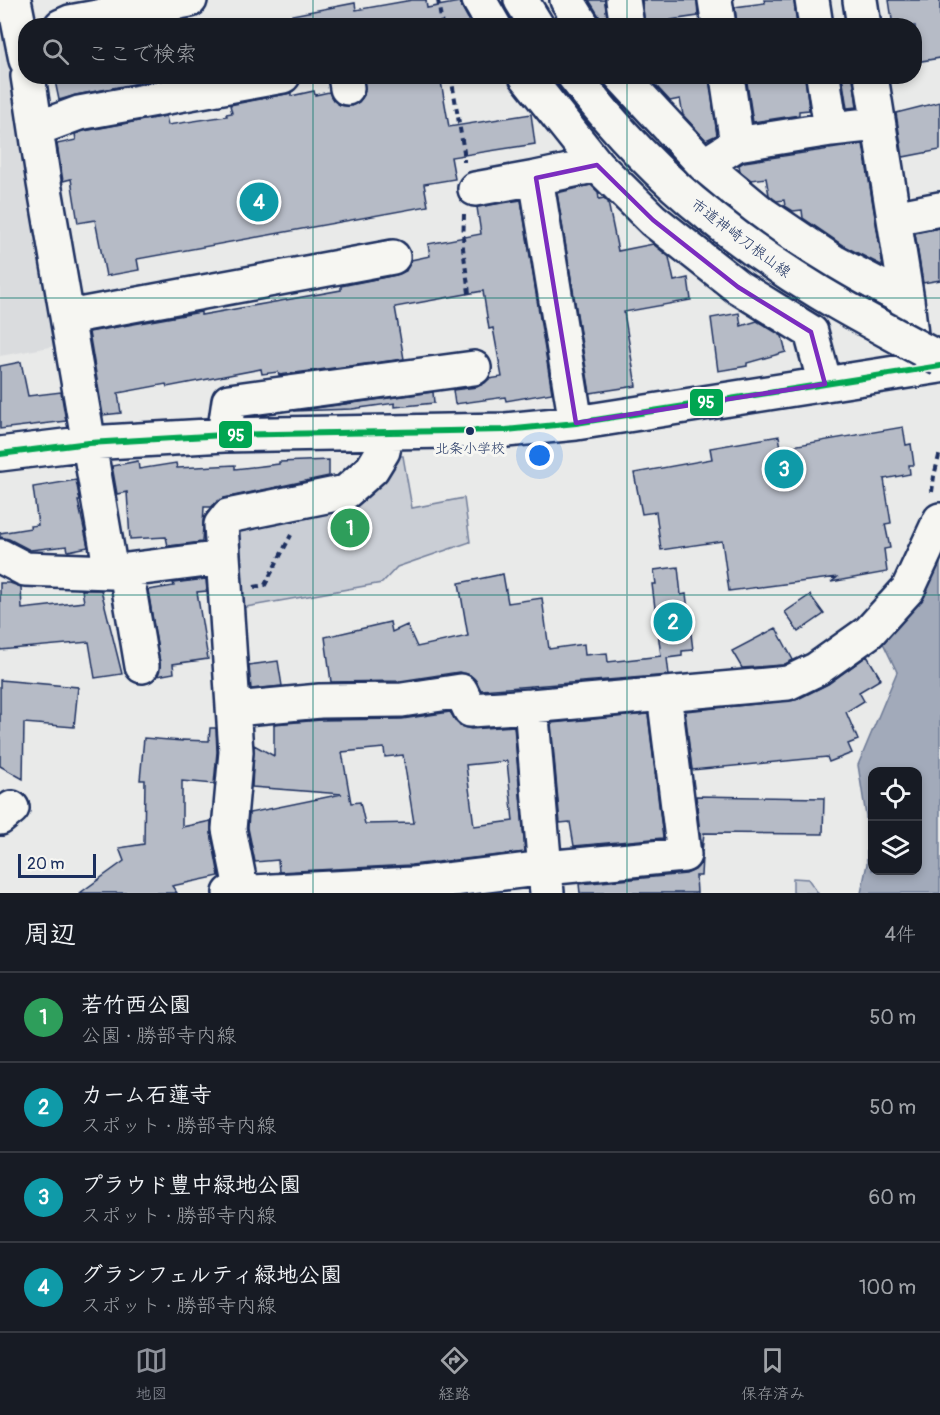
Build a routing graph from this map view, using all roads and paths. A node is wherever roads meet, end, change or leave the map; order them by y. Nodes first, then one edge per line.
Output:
1 (14, 0) edge
2 (190, 0) edge
3 (438, 0) edge
4 (479, 0) edge
5 (520, 0) edge
6 (567, 0) edge
7 (623, 0) edge
8 (715, 0) edge
9 (812, 0) edge
10 (860, 0) edge
11 (18, 18) edge
12 (92, 18) edge
13 (441, 18) edge
14 (489, 18) edge
15 (532, 18) edge
16 (578, 18) edge
17 (626, 18) edge
18 (718, 18) edge
19 (815, 18) edge
20 (863, 18) edge
21 (29, 84) edge
22 (258, 84) edge
23 (532, 84) edge
24 (581, 84) edge
25 (628, 84) edge
26 (728, 84) edge
27 (824, 84) edge
28 (872, 84) edge
29 (877, 124) junction
30 (36, 129) junction
31 (831, 129) junction
32 (737, 144) junction
33 (597, 165) junction
34 (704, 165) junction
35 (536, 178) junction
36 (475, 189) dead end
37 (940, 209) edge
38 (894, 218) junction
39 (379, 268) dead end
40 (906, 300) junction
41 (68, 317) junction
42 (932, 365) edge
43 (474, 368) dead end
44 (825, 384) junction
45 (576, 423) junction
46 (386, 433) junction
47 (224, 435) junction
48 (89, 443) junction
49 (0, 454) edge
50 (358, 516) dead end
51 (940, 520) edge
52 (331, 528) dead end
53 (299, 534) dead end
54 (0, 556) edge
55 (223, 558) junction
56 (118, 571) junction
57 (225, 591) junction
58 (142, 666) dead end
59 (664, 694) junction
60 (531, 706) junction
61 (235, 709) junction
62 (546, 880) edge
63 (238, 892) edge

1 - 11 street
2 - 12 street
3 - 13 path
4 - 14 street
5 - 15 street
6 - 16 street
7 - 17 street
8 - 18 street
9 - 19 street
10 - 20 street
21 - 30 street
22 - 30 street
23 - 33 street
24 - 42 street, 市道神崎刀根山線, bridge
25 - 34 street
26 - 32 street
27 - 31 street
28 - 29 street
29 - 31 street
29 - 38 street
30 - 41 street
31 - 32 street
32 - 34 street
33 - 35 street
33 - 44 street
34 - 40 street
35 - 36 street
35 - 45 street
37 - 38 street
38 - 40 street
39 - 41 street
40 - 42 street
41 - 48 street
42 - 44 street
43 - 47 street
44 - 45 street
45 - 46 street
46 - 47 street
46 - 55 street
47 - 48 street
48 - 49 street
48 - 56 street
50 - 52 path
51 - 59 street
53 - 57 path
54 - 56 street
55 - 56 street
55 - 57 street
56 - 58 street
57 - 61 street
59 - 60 street
59 - 62 street
60 - 61 street
60 - 62 street
61 - 63 street
62 - 63 street

